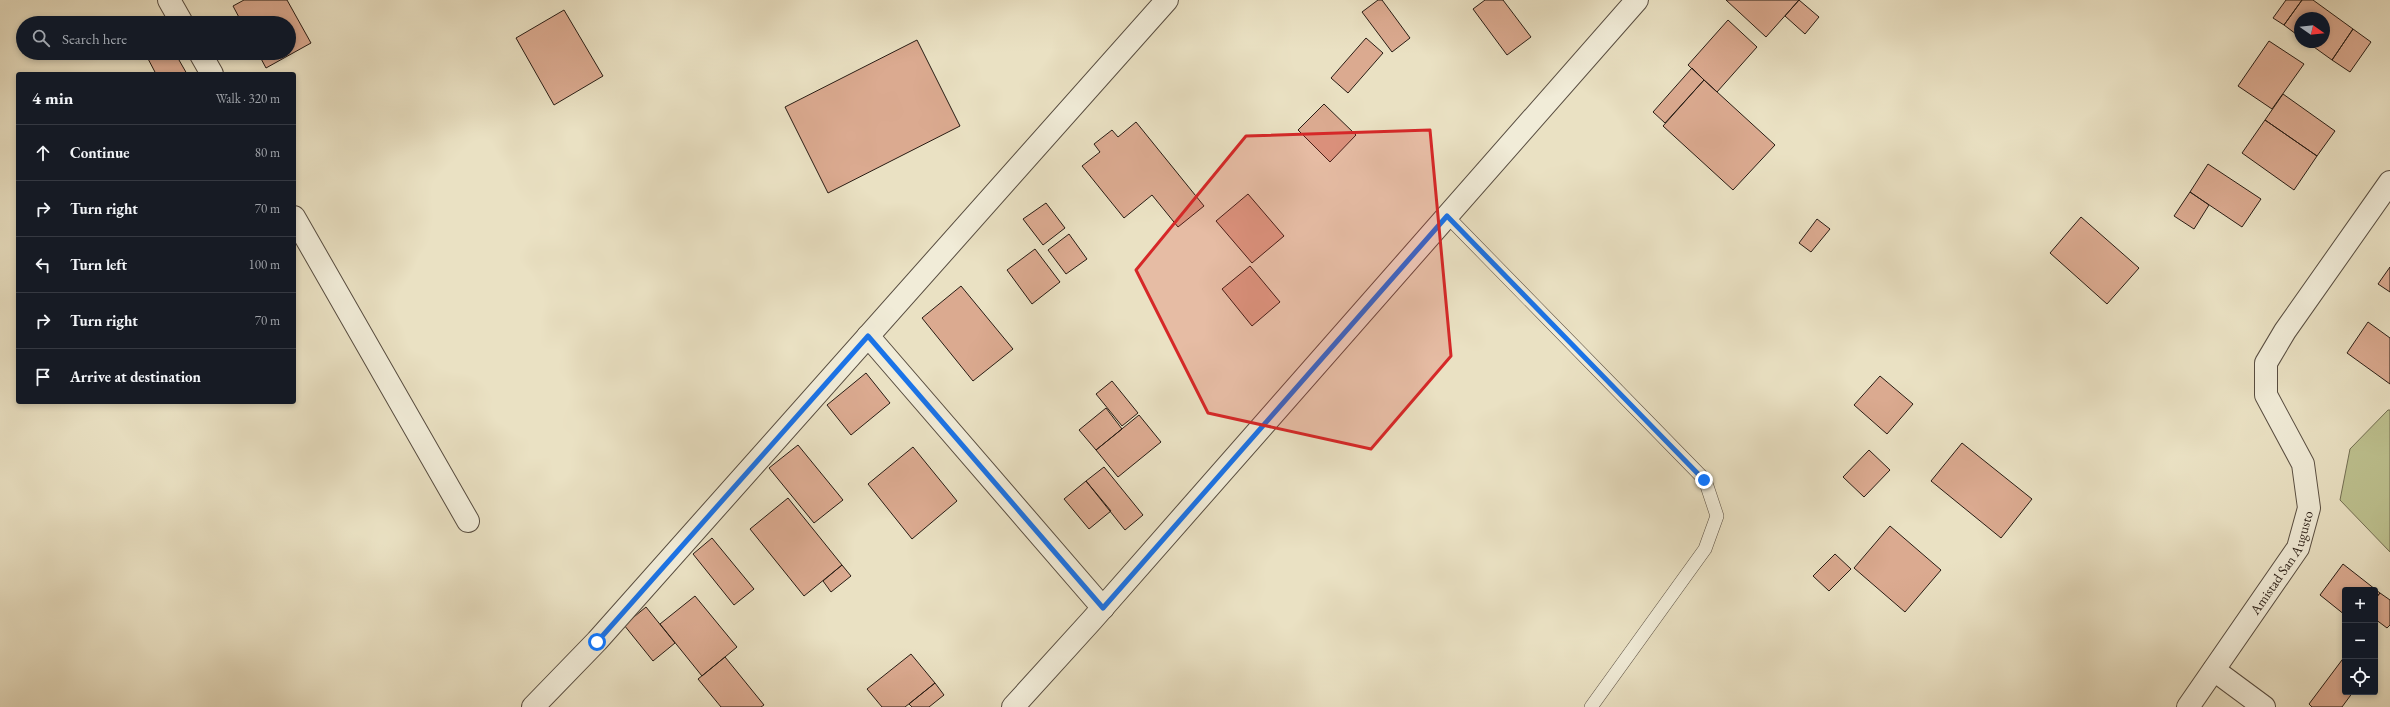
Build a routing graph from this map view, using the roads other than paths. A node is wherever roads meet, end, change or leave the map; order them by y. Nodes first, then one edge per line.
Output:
1 (169, 0) edge
2 (1166, 0) edge
3 (1637, 0) edge
4 (178, 16) edge
5 (204, 60) edge
6 (211, 72) edge
7 (2390, 182) edge
8 (1447, 216) junction
9 (296, 220) edge
10 (868, 336) junction
11 (468, 521) dead end
12 (1103, 608) junction
13 (2214, 670) junction
14 (533, 707) edge
15 (1013, 707) edge
16 (1591, 707) edge
17 (2188, 707) edge
18 (2264, 707) edge

1 - 4 street
2 - 10 street
3 - 8 street
5 - 6 street
7 - 13 street, Amistad San Augusto
8 - 12 street
8 - 16 lane
9 - 11 street
10 - 12 street
10 - 14 street
12 - 15 street
13 - 17 street, Amistad San Augusto
13 - 18 street

